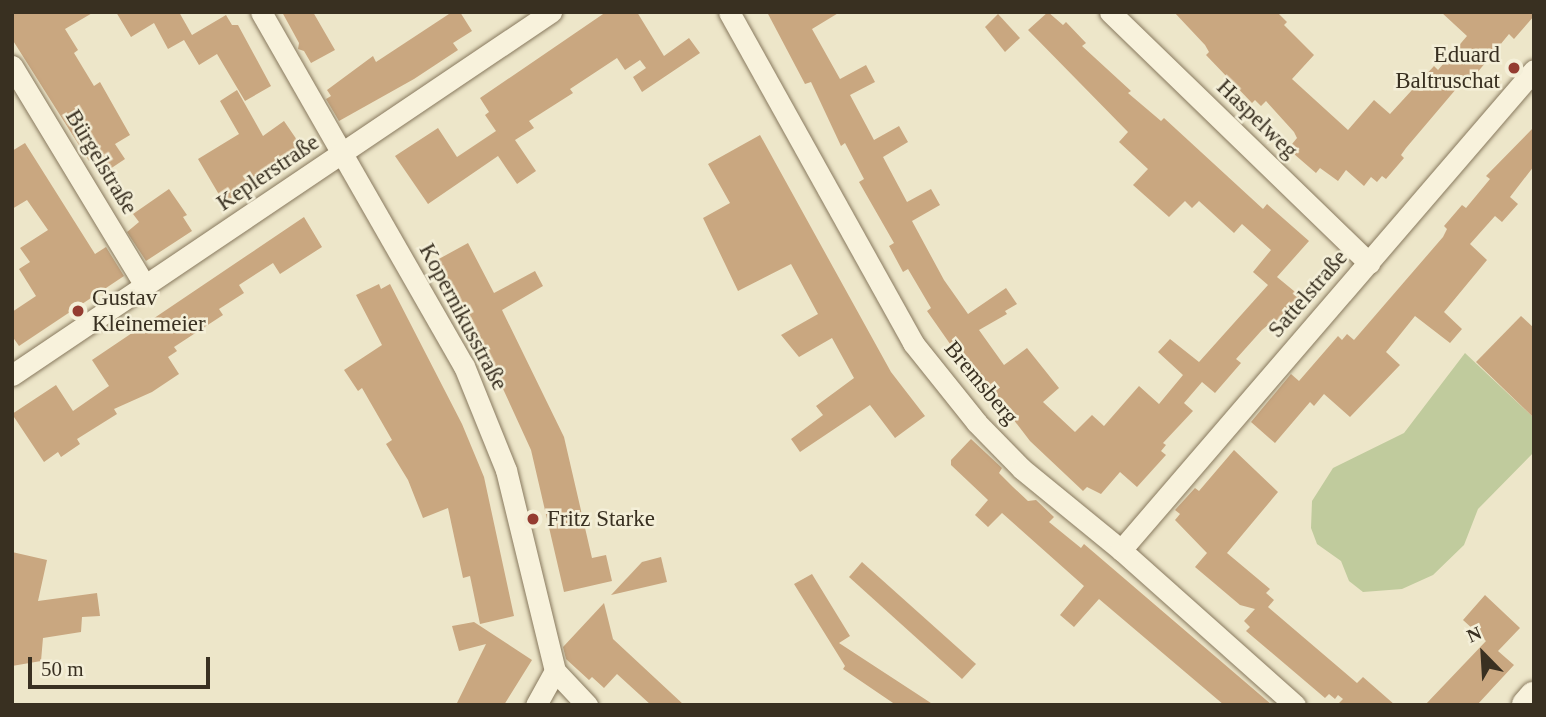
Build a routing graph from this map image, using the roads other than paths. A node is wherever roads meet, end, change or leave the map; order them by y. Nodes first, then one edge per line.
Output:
1 (261, 12) edge
2 (551, 12) edge
3 (729, 12) edge
4 (1110, 12) edge
5 (12, 66) edge
6 (1534, 70) edge
7 (344, 153) junction
8 (1369, 263) junction
9 (145, 286) junction
10 (12, 375) edge
11 (1121, 551) junction
12 (555, 671) junction
13 (1534, 697) edge
14 (536, 705) edge
15 (587, 705) edge
16 (1295, 705) edge
17 (1527, 705) edge

1 - 7 street, Kopernikusstraße
2 - 7 street, Keplerstraße
3 - 11 street, Bremsberg
4 - 8 street, Haspelweg
5 - 9 street, Bürgelstraße
6 - 8 street, Sattelstraße
7 - 9 street, Keplerstraße
7 - 12 street, Kopernikusstraße
8 - 11 street, Sattelstraße
9 - 10 street, Keplerstraße
11 - 16 street, Bremsberg
12 - 14 street
12 - 15 street
13 - 17 street

